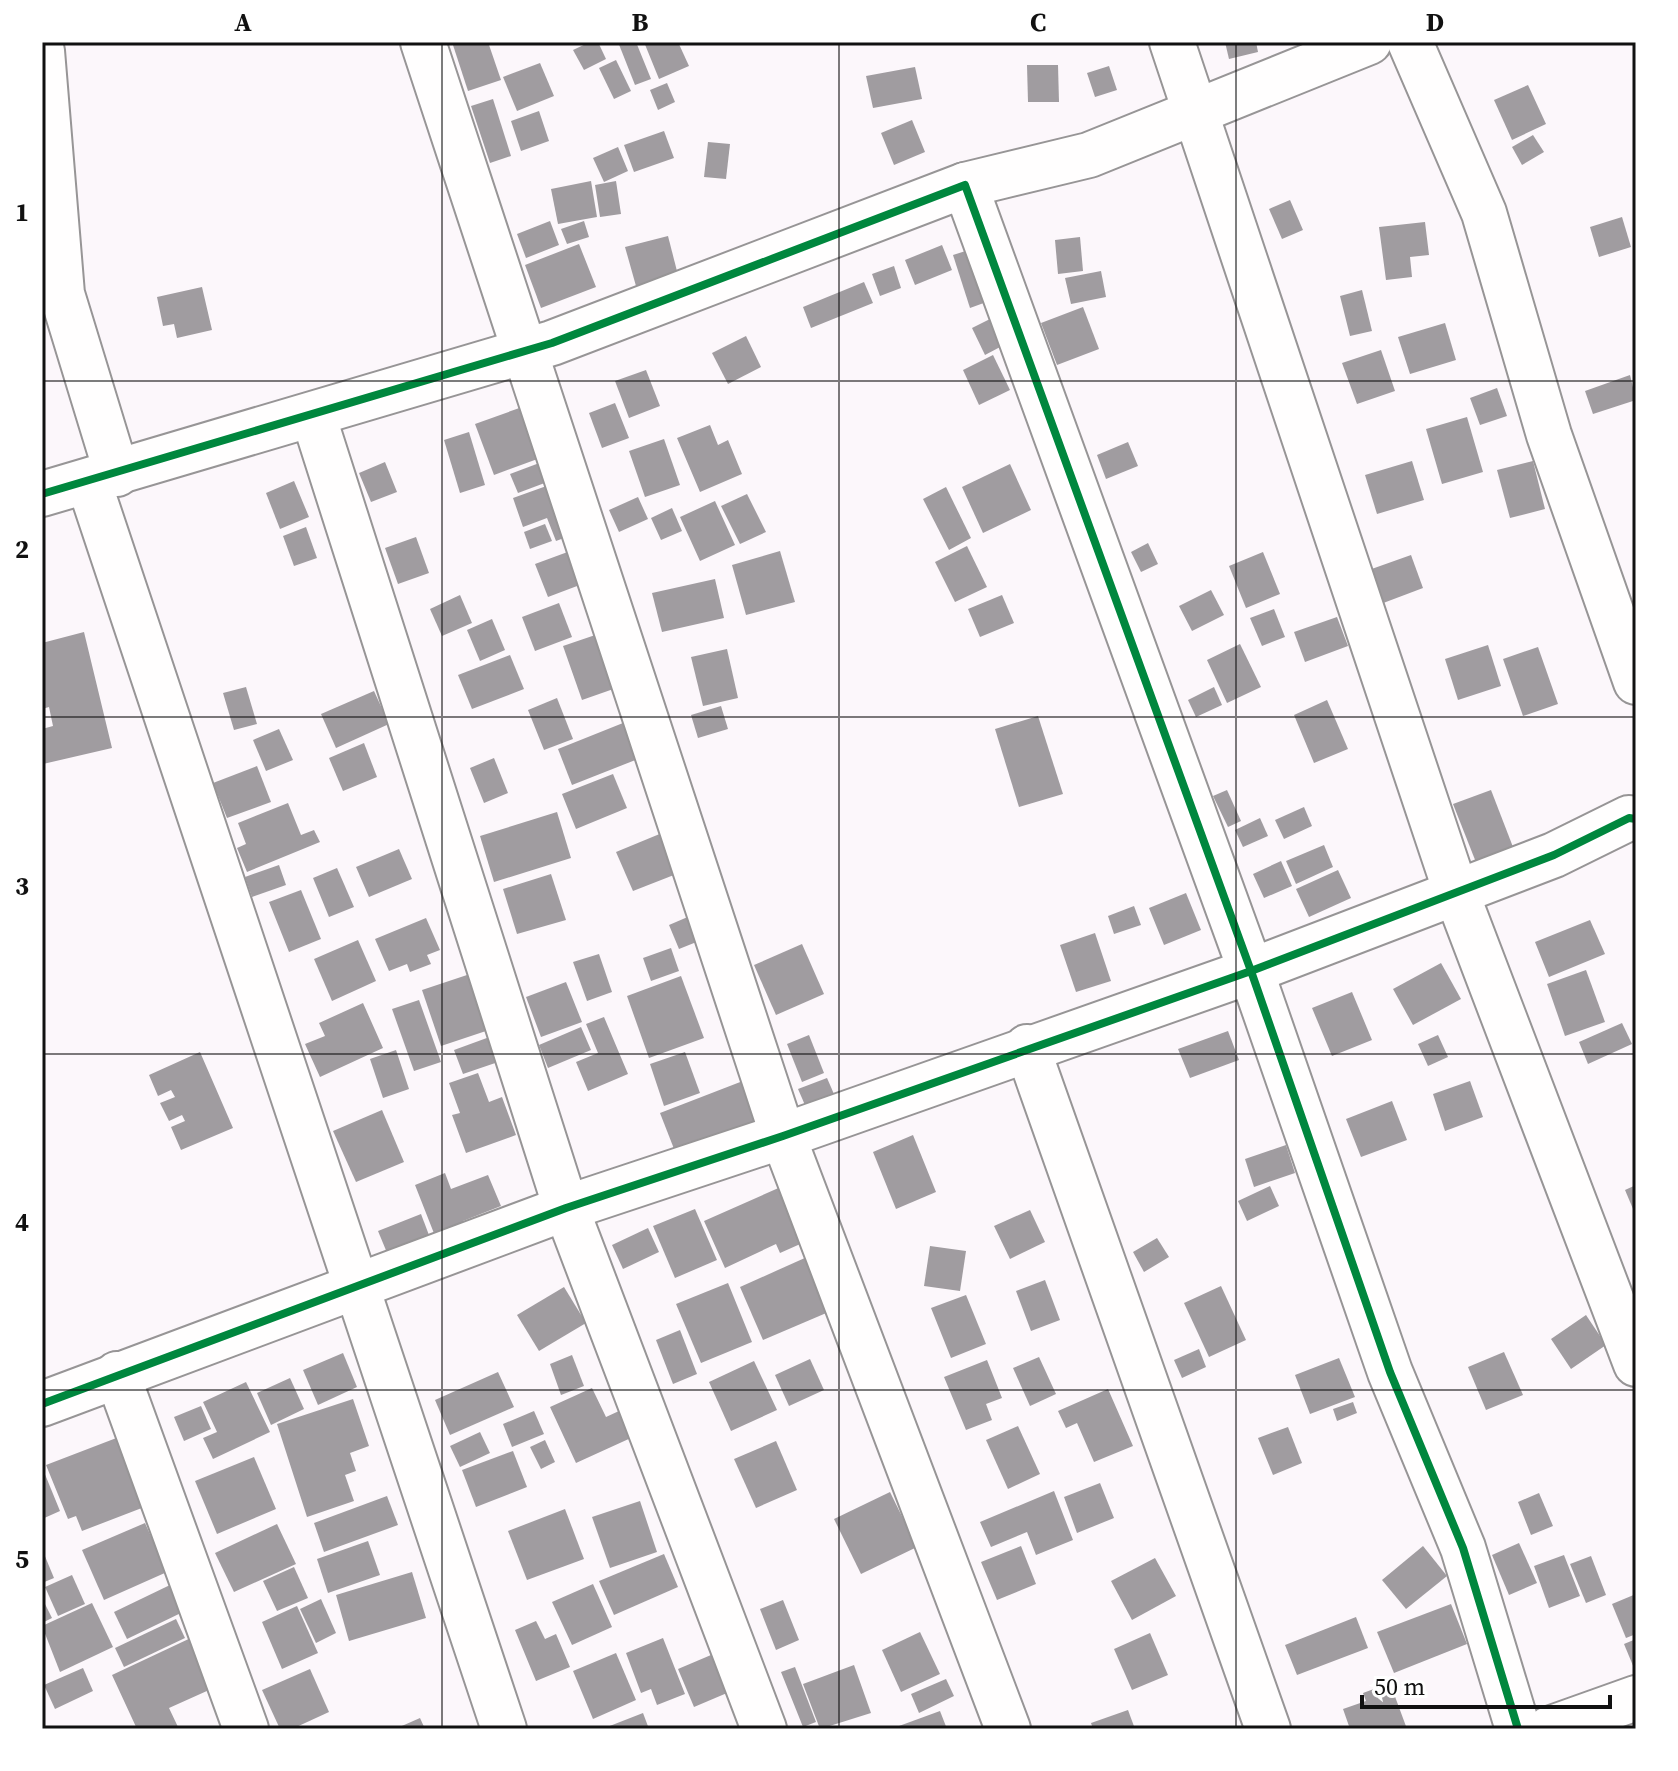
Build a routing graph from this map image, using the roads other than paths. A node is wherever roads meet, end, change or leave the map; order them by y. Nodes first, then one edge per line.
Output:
1 (423, 42) edge
2 (1172, 42) edge
3 (1369, 42) edge
4 (1410, 42) edge
5 (42, 51) edge
6 (1197, 110) junction
7 (965, 185) junction
8 (525, 351) junction
9 (313, 415) junction
10 (103, 478) junction
11 (42, 494) edge
12 (1636, 682) edge
13 (1636, 819) edge
14 (1456, 892) junction
15 (1251, 971) junction
16 (1027, 1047) junction
17 (783, 1136) junction
18 (566, 1208) junction
19 (354, 1287) junction
20 (1636, 1364) edge
21 (117, 1374) junction
22 (42, 1404) edge
23 (1636, 1698) edge
24 (246, 1729) edge
25 (504, 1729) edge
26 (764, 1729) edge
27 (1008, 1729) edge
28 (1268, 1729) edge
29 (1518, 1729) edge
30 (1549, 1729) edge

1 - 8 street
2 - 6 street
3 - 6 street
4 - 12 street
5 - 10 street
6 - 7 street
6 - 14 street
7 - 8 street
7 - 15 street
8 - 9 street
8 - 17 street
9 - 10 street
9 - 18 street
10 - 11 street
10 - 19 street
13 - 14 street
14 - 15 street
14 - 20 street
15 - 16 street
15 - 29 street
16 - 17 street
16 - 28 street
17 - 18 street
17 - 27 street
18 - 19 street
18 - 26 street
19 - 21 street
19 - 25 street
21 - 22 street
21 - 24 street
23 - 30 street

